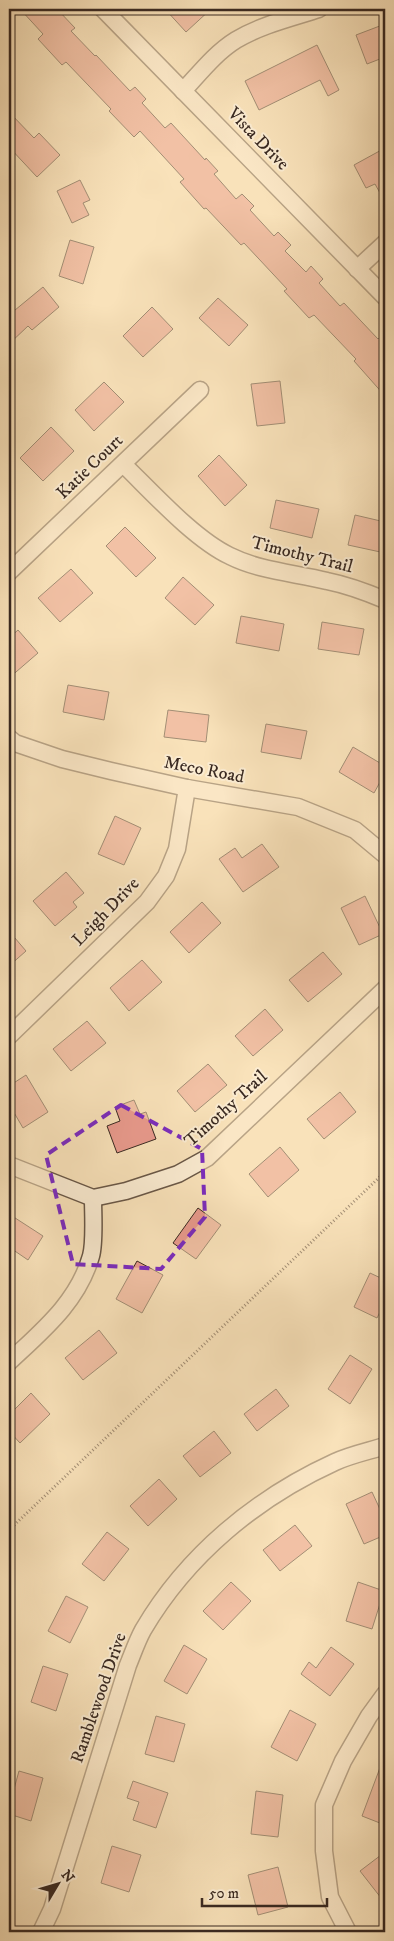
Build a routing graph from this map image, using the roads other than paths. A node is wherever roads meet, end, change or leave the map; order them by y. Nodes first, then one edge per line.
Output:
1 (103, 9) edge
2 (319, 9) edge
3 (183, 91) junction
4 (385, 243) edge
5 (357, 269) junction
6 (385, 297) edge
7 (200, 390) dead end
8 (123, 464) junction
9 (9, 572) edge
10 (385, 600) edge
11 (9, 738) edge
12 (186, 788) junction
13 (385, 854) edge
14 (385, 989) edge
15 (9, 1036) edge
16 (9, 1165) edge
17 (93, 1198) junction
18 (9, 1362) edge
19 (385, 1446) edge
20 (385, 1694) edge
21 (40, 1932) edge
22 (348, 1932) edge

1 - 3 street, Vista Drive
2 - 3 street
3 - 5 street, Vista Drive
4 - 5 street
5 - 6 street, Vista Drive
7 - 8 street, Katie Court
8 - 9 street, Katie Court
8 - 10 street, Timothy Trail
11 - 12 street, Meco Road
12 - 13 street, Meco Road
12 - 15 street, Leigh Drive
14 - 17 street, Timothy Trail
16 - 17 street
17 - 18 street
19 - 21 street, Ramblewood Drive
20 - 22 street

